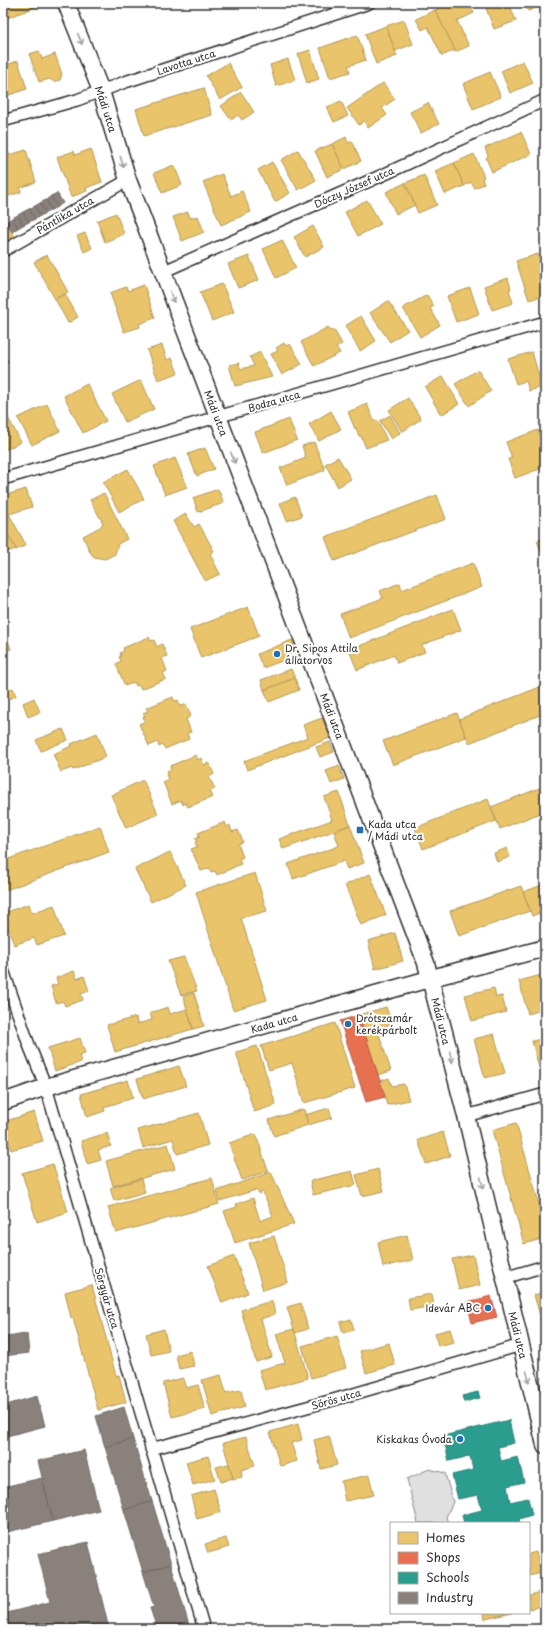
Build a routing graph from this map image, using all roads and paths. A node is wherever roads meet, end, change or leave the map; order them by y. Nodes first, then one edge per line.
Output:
1 (66, 3) edge
2 (369, 3) edge
3 (101, 91) junction
4 (545, 100) edge
5 (3, 121) edge
6 (128, 180) junction
7 (3, 251) edge
8 (162, 272) junction
9 (545, 322) edge
10 (218, 417) junction
11 (3, 479) edge
12 (545, 948) edge
13 (3, 970) edge
14 (430, 978) junction
15 (46, 1087) junction
16 (545, 1094) edge
17 (3, 1102) edge
18 (466, 1116) junction
19 (545, 1266) edge
20 (504, 1278) junction
21 (521, 1345) junction
22 (545, 1445) edge
23 (151, 1449) junction
24 (204, 1629) edge

1 -> 3 street, Mádi utca
2 - 3 street, Lavotta utca
3 - 5 street, Lavotta utca
3 -> 6 street, Mádi utca
4 - 8 street, Dóczy József utca
6 - 7 street, Pántlika utca
6 - 8 street, Mádi utca
8 -> 10 street, Mádi utca
9 - 10 street, Bodza utca
10 - 11 street, Bodza utca
10 -> 14 street, Mádi utca
12 - 14 street, Kada utca
13 - 15 street, Sörgyár utca
14 - 15 street, Kada utca
14 -> 18 street, Mádi utca
15 - 17 street, Kada utca
15 - 23 street, Sörgyár utca
16 - 18 street
18 -> 20 street, Mádi utca
19 - 20 street
20 - 21 street, Mádi utca
21 -> 22 street, Mádi utca
21 - 23 street, Sörös utca
23 - 24 street, Sörgyár utca

